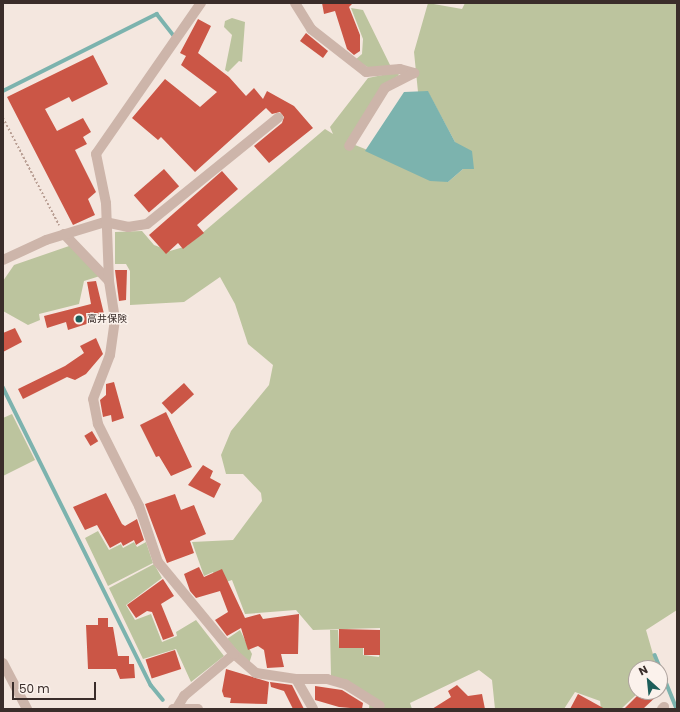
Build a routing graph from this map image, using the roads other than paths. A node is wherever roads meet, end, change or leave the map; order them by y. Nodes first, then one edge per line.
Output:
1 (201, 3) edge
2 (295, 3) edge
3 (278, 118) dead end
4 (349, 146) dead end
5 (105, 222) junction
6 (64, 234) junction
7 (3, 260) edge
8 (109, 281) junction
9 (234, 654) junction
10 (3, 663) edge
11 (296, 679) junction
12 (380, 706) dead end
13 (176, 708) edge
14 (27, 709) edge
15 (198, 709) edge
16 (313, 709) edge

1 - 5 street
2 - 4 street
3 - 5 street
5 - 6 street
5 - 8 street
6 - 7 street
6 - 8 street
8 - 9 street
9 - 11 street
9 - 13 street
10 - 14 street
11 - 12 street
11 - 16 street
13 - 15 street

